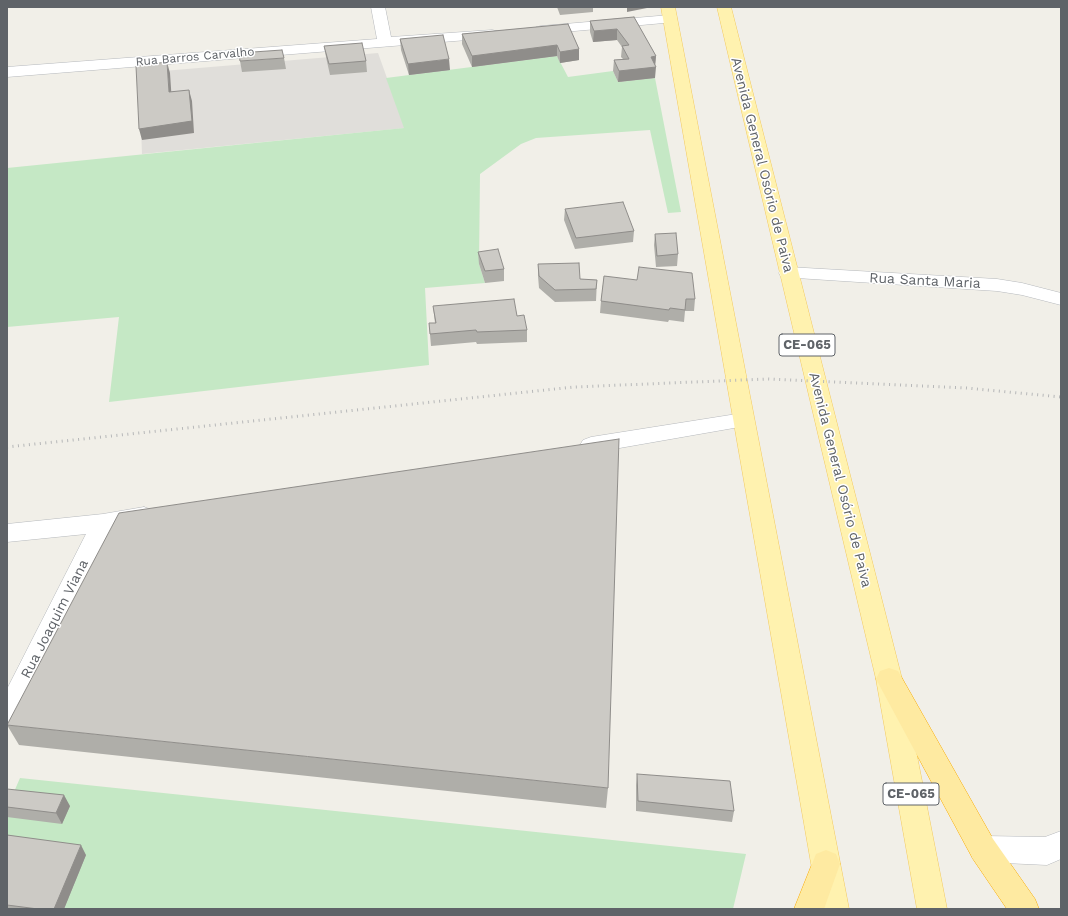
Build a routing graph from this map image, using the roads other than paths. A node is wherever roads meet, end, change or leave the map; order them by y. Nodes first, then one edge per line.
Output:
1 (378, 7) edge
2 (721, 8) edge
3 (670, 11) edge
4 (527, 31) edge
5 (504, 33) edge
6 (385, 42) junction
7 (7, 72) edge
8 (788, 273) junction
9 (1061, 299) edge
10 (744, 420) junction
11 (574, 448) edge
12 (166, 513) edge
13 (103, 523) junction
14 (7, 533) edge
15 (889, 679) junction
16 (7, 715) edge
17 (984, 849) junction
18 (1056, 852) edge
19 (826, 864) junction
20 (809, 909) edge
21 (834, 909) edge
22 (932, 909) edge
23 (1024, 909) edge

1 - 6 street
2 - 8 main road, Avenida General Osório de Paiva / CE-065
3 - 4 street
3 - 10 main road
5 - 6 street, Rua Barros Carvalho
6 - 7 street, Rua Barros Carvalho
8 - 9 street, Rua Santa Maria
8 - 15 main road, Avenida General Osório de Paiva / CE-065
10 - 11 street
10 - 19 main road
12 - 13 street
13 - 14 street
13 - 16 street, Rua Joaquim Viana
15 - 17 highway
15 - 22 main road, Avenida General Osório de Paiva / CE-065
17 - 18 street
17 - 23 highway
19 - 20 highway
19 - 21 main road

